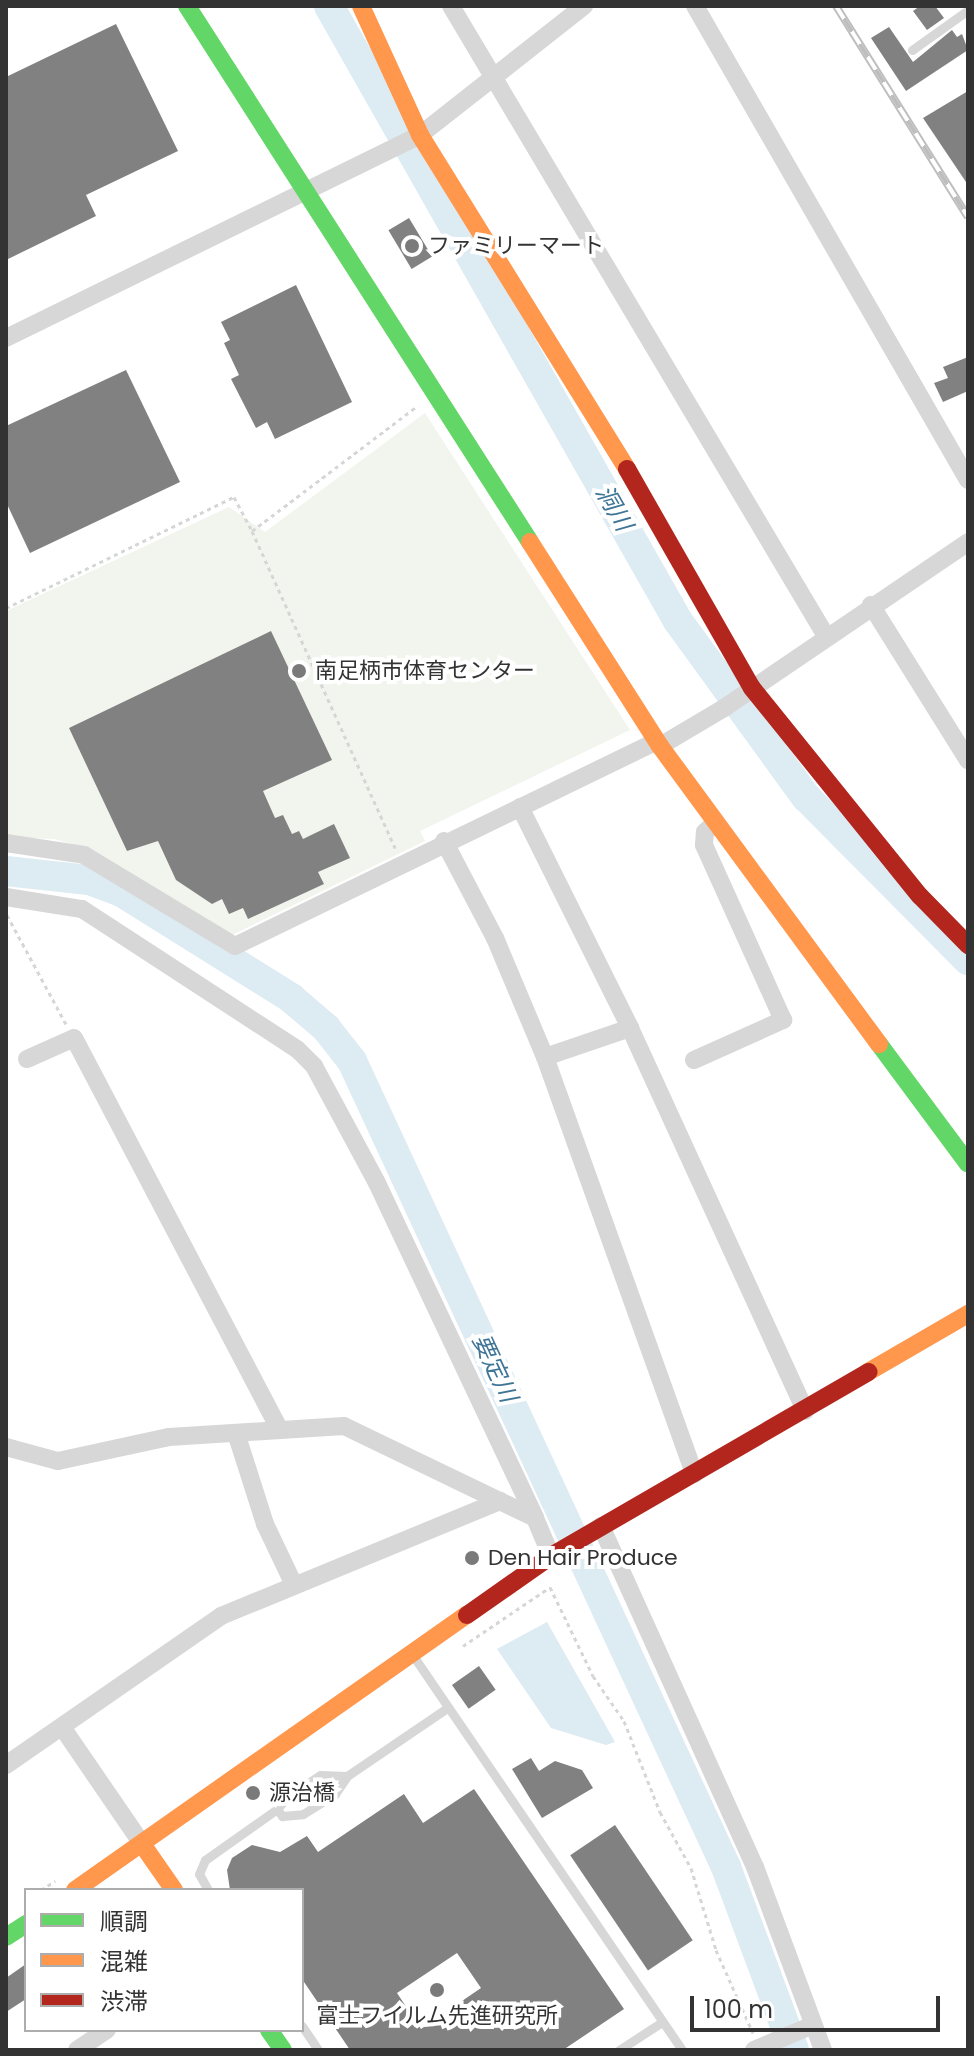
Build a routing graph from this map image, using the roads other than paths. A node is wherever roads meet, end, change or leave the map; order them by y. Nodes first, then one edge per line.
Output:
1 (187, 6) edge
2 (361, 6) edge
3 (451, 6) edge
4 (584, 6) edge
5 (695, 6) edge
6 (968, 10) edge
7 (912, 50) dead end
8 (490, 78) junction
9 (418, 136) junction
10 (305, 196) junction
11 (6, 338) edge
12 (968, 480) edge
13 (968, 542) edge
14 (871, 605) junction
15 (826, 636) junction
16 (748, 690) junction
17 (659, 743) junction
18 (968, 760) edge
19 (520, 807) junction
20 (715, 823) junction
21 (444, 841) junction
22 (6, 843) edge
23 (6, 897) edge
24 (968, 945) edge
25 (630, 1028) junction
26 (545, 1057) junction
27 (27, 1059) dead end
28 (694, 1060) dead end
29 (968, 1164) edge
30 (968, 1314) edge
31 (805, 1411) junction
32 (279, 1429) junction
33 (236, 1433) junction
34 (6, 1447) edge
35 (694, 1474) junction
36 (500, 1501) junction
37 (535, 1518) junction
38 (601, 1526) junction
39 (551, 1556) junction
40 (293, 1583) junction
41 (414, 1657) junction
42 (447, 1708) junction
43 (62, 1727) junction
44 (6, 1765) edge
45 (347, 1776) junction
46 (277, 1809) junction
47 (142, 1844) junction
48 (78, 1888) edge
49 (173, 1888) edge
50 (207, 1888) edge
51 (24, 1925) edge
52 (6, 1937) edge
53 (662, 2022) junction
54 (809, 2027) junction
55 (304, 2029) edge
56 (104, 2032) edge
57 (270, 2032) edge
58 (762, 2047) edge
59 (82, 2049) edge
60 (283, 2050) edge
61 (318, 2050) edge
62 (619, 2050) edge
63 (682, 2050) edge
64 (823, 2050) edge

1 - 10 street
2 - 9 street
3 - 8 street
4 - 8 street
5 - 12 street
6 - 7 lane
8 - 9 street
8 - 15 street
9 - 10 street
9 - 16 street
10 - 11 street
10 - 17 street
13 - 14 street
14 - 15 street
14 - 18 street
15 - 16 street
16 - 17 street
16 - 24 street
17 - 19 street
17 - 20 street
19 - 21 street
19 - 25 street
20 - 28 street
20 - 29 street
21 - 22 street
21 - 26 street
23 - 37 street
25 - 26 street
25 - 31 street
26 - 35 street
27 - 32 street
30 - 31 street
31 - 35 street
32 - 33 street
32 - 36 street
33 - 34 street
33 - 40 street
35 - 38 street
36 - 37 street
36 - 40 street
37 - 39 street
38 - 39 street
38 - 54 street
39 - 41 street
40 - 43 street
41 - 42 lane
41 - 47 street
42 - 45 lane
42 - 53 lane
43 - 44 street
43 - 47 street
45 - 46 lane
45 - 46 lane
46 - 50 lane
47 - 48 street
47 - 49 street
51 - 52 street
53 - 62 lane
53 - 63 lane
54 - 58 street
54 - 64 street
55 - 61 lane
56 - 59 street
57 - 60 street

